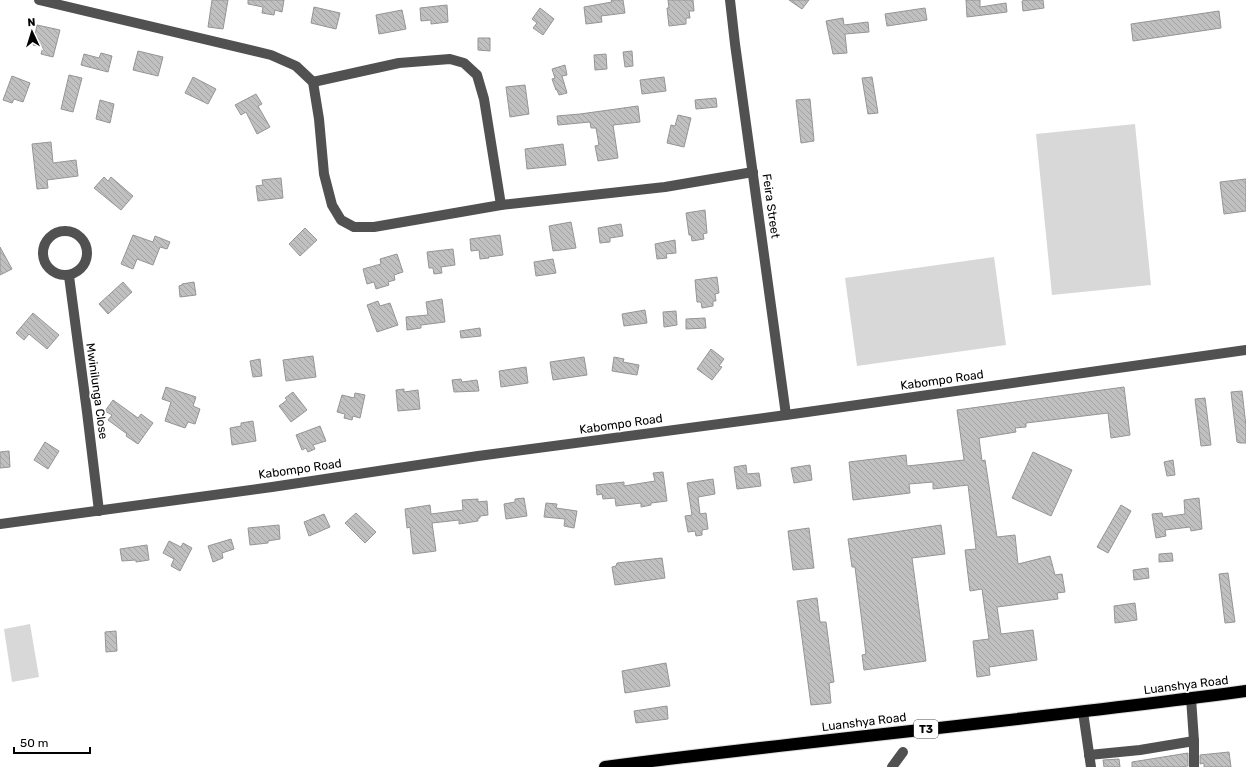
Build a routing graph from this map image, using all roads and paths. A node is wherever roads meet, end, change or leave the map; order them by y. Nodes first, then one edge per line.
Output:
1 (39, 0) edge
2 (730, 0) edge
3 (313, 82) junction
4 (753, 172) junction
5 (501, 205) junction
6 (69, 276) junction
7 (1246, 350) edge
8 (786, 415) junction
9 (99, 511) junction
10 (0, 524) edge
11 (1246, 691) edge
12 (1191, 698) junction
13 (1083, 712) junction
14 (1194, 741) junction
15 (903, 752) dead end
16 (1089, 755) junction
17 (605, 767) edge
18 (892, 767) edge
19 (1091, 767) edge
20 (1194, 767) edge

1 - 3 street
2 - 4 street, Feira Street
3 - 5 street
3 - 5 street
4 - 5 street
4 - 8 street, Feira Street
6 - 6 street
6 - 9 street, Mwinilunga Close
7 - 8 street, Kabompo Road
8 - 9 street, Kabompo Road
9 - 10 street, Kabompo Road
11 - 12 highway, Luanshya Road / T3
12 - 13 highway, Luanshya Road / T3
12 - 14 street
13 - 16 street
13 - 17 highway, Luanshya Road / T3
14 - 16 street
14 - 20 street
15 - 18 street
16 - 19 street

